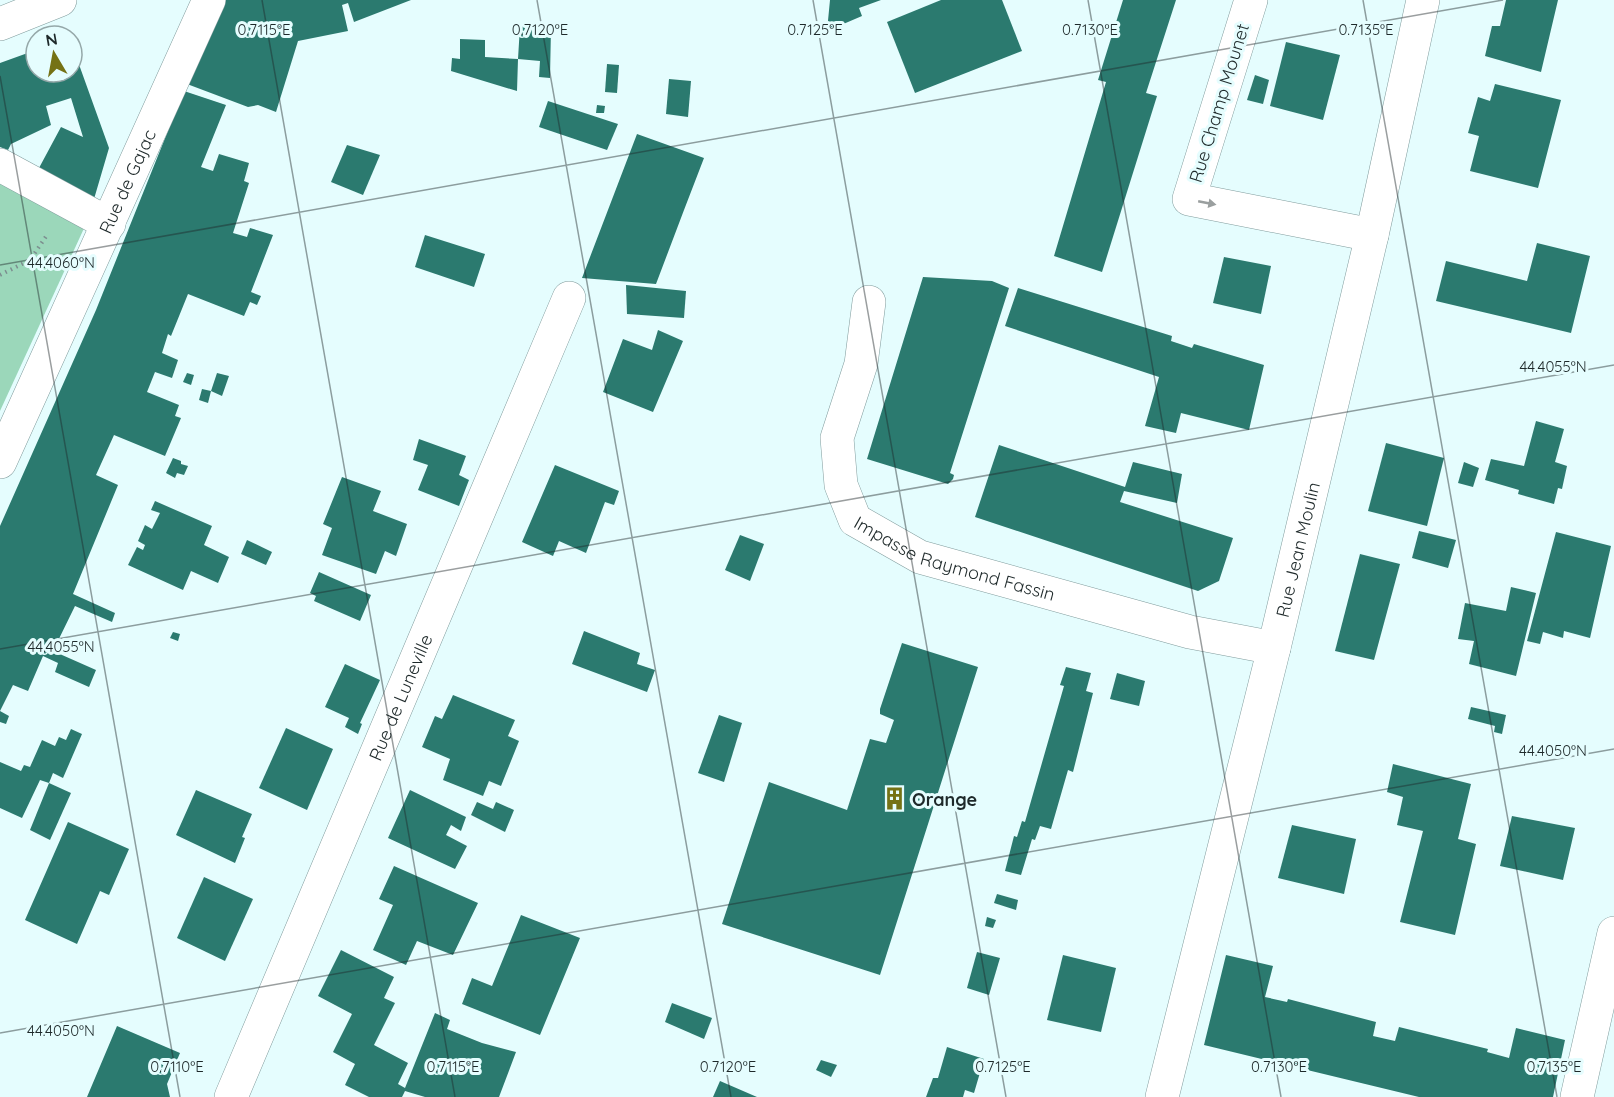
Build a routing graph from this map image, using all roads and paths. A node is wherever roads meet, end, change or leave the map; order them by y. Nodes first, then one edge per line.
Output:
1 (60, 0) edge
2 (209, 0) edge
3 (1251, 0) edge
4 (1423, 0) edge
5 (0, 24) edge
6 (0, 165) edge
7 (70, 202) junction
8 (109, 224) junction
9 (1372, 235) junction
10 (0, 275) edge
11 (569, 298) dead end
12 (869, 302) dead end
13 (0, 462) edge
14 (1274, 648) junction
15 (1614, 933) edge
16 (231, 1097) edge
17 (1162, 1097) edge
18 (1577, 1097) edge

1 - 5 street
2 - 8 street, Rue de Gajac
3 -> 9 street, Rue Champ Mounet
4 - 9 street, Rue Jean Moulin
6 - 7 street
7 - 8 street
7 - 10 path
8 - 13 street, Rue de Gajac
9 - 14 street, Rue Jean Moulin
11 - 16 street, Rue de Luneville
12 - 14 street, Impasse Raymond Fassin
14 - 17 street, Rue Jean Moulin
15 - 18 street

